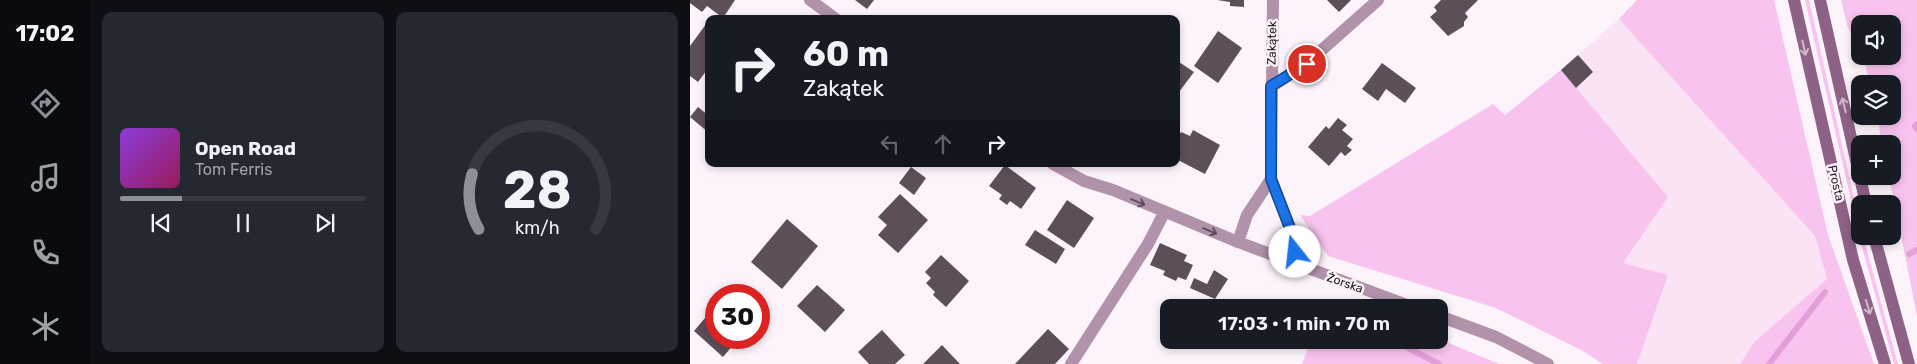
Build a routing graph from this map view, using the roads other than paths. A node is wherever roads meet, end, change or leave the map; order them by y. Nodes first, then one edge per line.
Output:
1 (810, 0) edge
2 (1273, 0) edge
3 (1378, 0) edge
4 (1794, 0) edge
5 (1820, 0) edge
6 (831, 15) edge
7 (1271, 86) junction
8 (1059, 167) edge
9 (1271, 179) junction
10 (1864, 195) edge
11 (1164, 213) junction
12 (1238, 242) junction
13 (1876, 245) edge
14 (1291, 264) junction
15 (1390, 299) edge
16 (1448, 319) edge
17 (1071, 364) edge
18 (1548, 364) edge
19 (1885, 364) edge
20 (1909, 364) edge

1 - 6 street
2 - 7 street, Zakątek
3 - 7 street, Zakątek
4 -> 19 main road, Prosta
10 -> 5 main road, Prosta
7 - 9 street, Zakątek
8 -> 11 street, Żorska
9 - 12 street
9 - 14 street, Zakątek
11 -> 12 street, Żorska
11 - 17 street
12 - 14 street, Żorska
13 - 20 main road
14 - 15 street, Żorska
16 - 18 street

